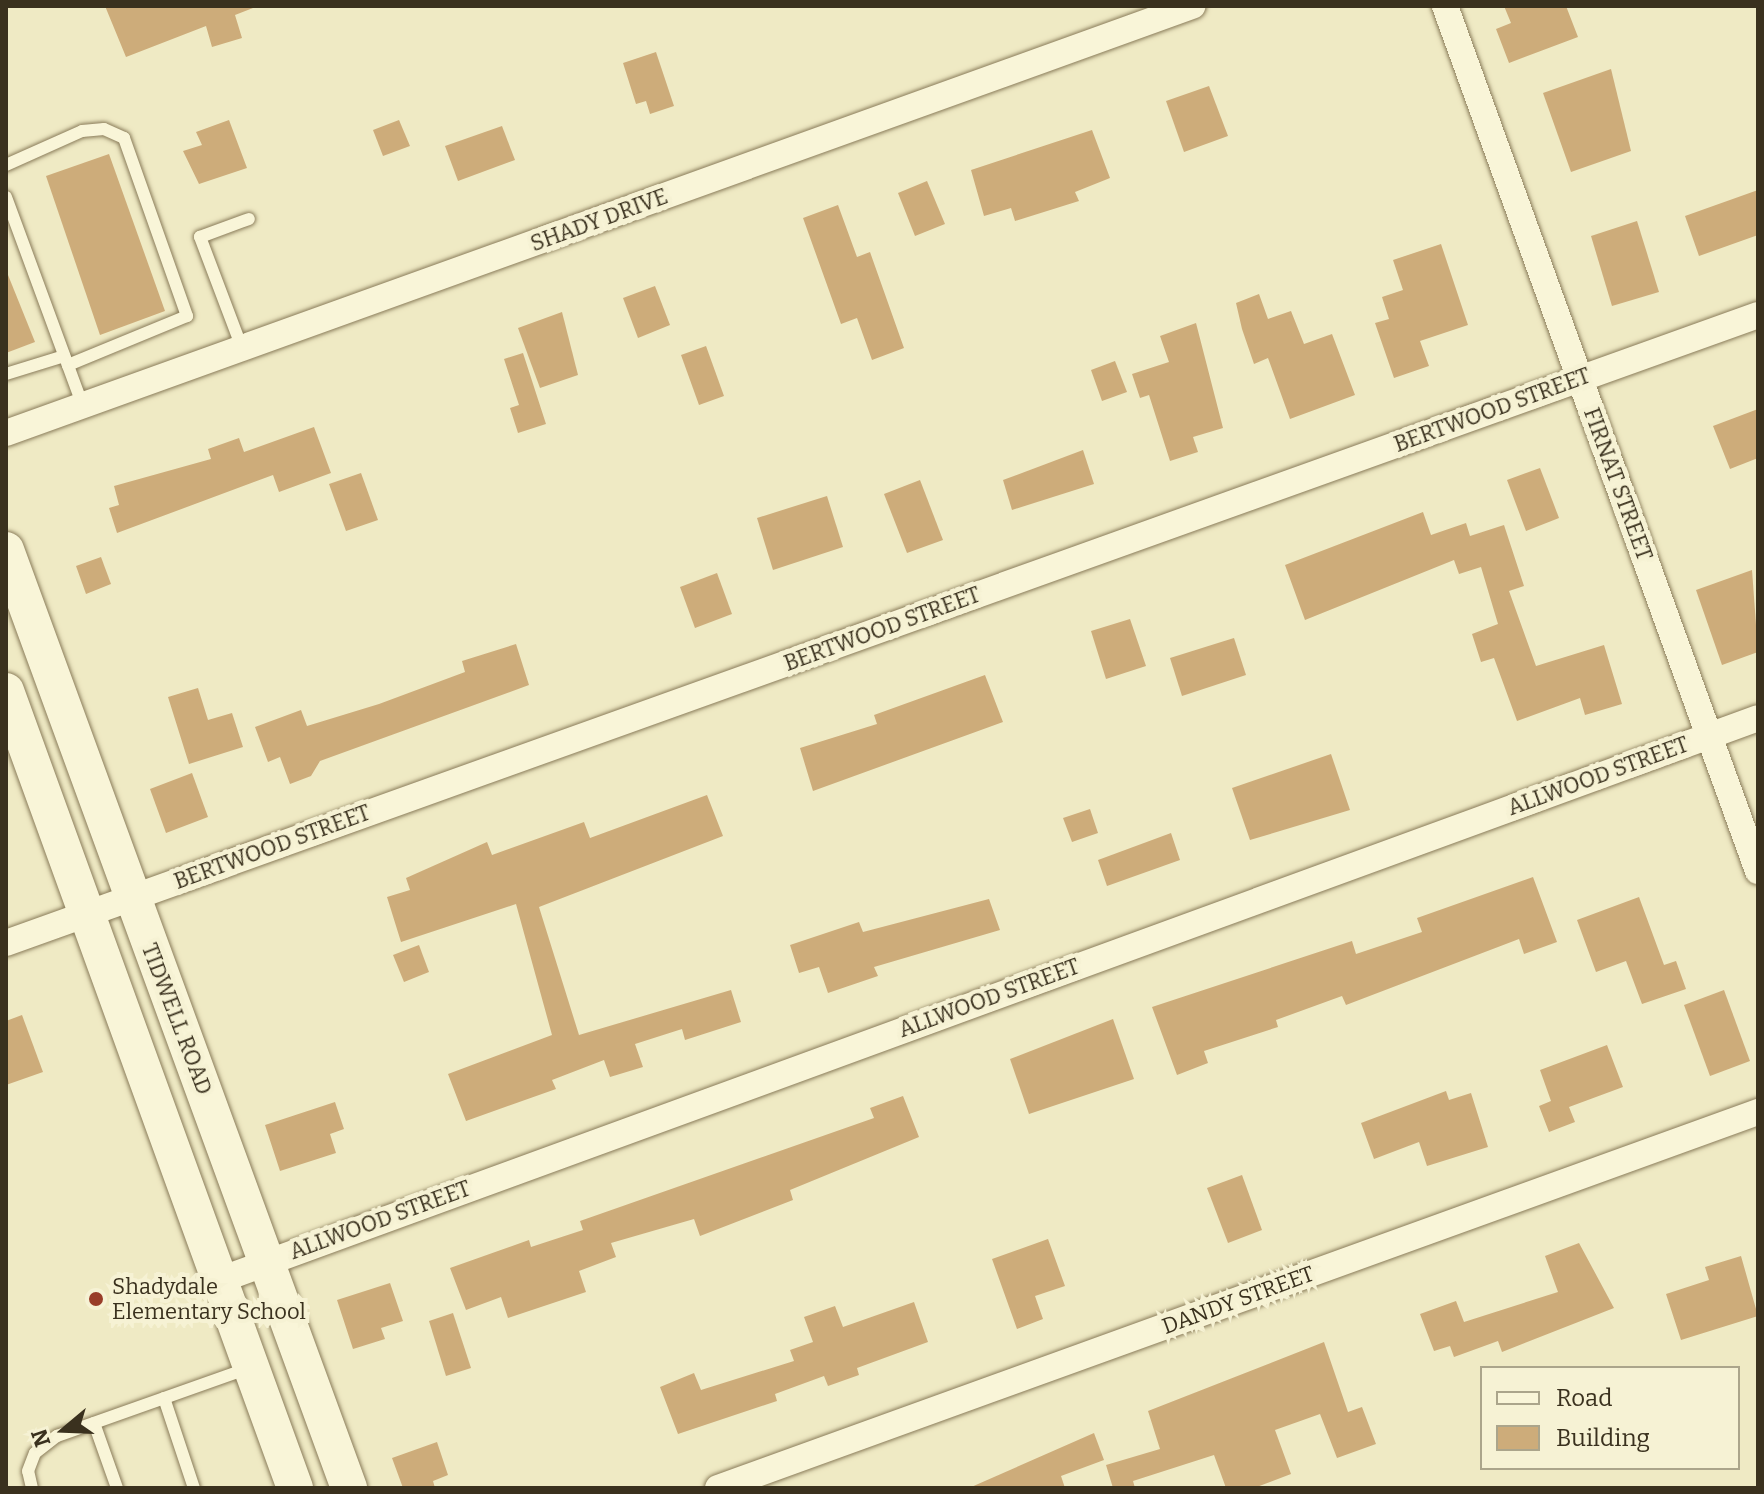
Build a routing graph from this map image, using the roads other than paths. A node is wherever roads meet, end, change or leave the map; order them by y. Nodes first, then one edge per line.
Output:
1 (1192, 6) edge
2 (1445, 6) edge
3 (6, 165) edge
4 (6, 197) edge
5 (249, 219) dead end
6 (1758, 315) edge
7 (242, 348) junction
8 (66, 360) junction
9 (6, 374) edge
10 (1580, 379) junction
11 (83, 406) junction
12 (6, 433) edge
13 (6, 550) edge
14 (6, 691) edge
15 (1758, 718) edge
16 (1710, 736) junction
17 (1758, 871) edge
18 (130, 898) junction
19 (86, 914) junction
20 (6, 943) edge
21 (1758, 1112) edge
22 (266, 1262) junction
23 (220, 1280) junction
24 (252, 1367) junction
25 (164, 1398) junction
26 (94, 1423) junction
27 (32, 1488) edge
28 (117, 1488) edge
29 (194, 1488) edge
30 (295, 1488) edge
31 (349, 1488) edge
32 (718, 1488) edge

1 - 7 street, SHADY DRIVE
2 - 10 street, FIRNAT STREET
3 - 8 lane
4 - 8 lane
5 - 7 lane
6 - 10 street, BERTWOOD STREET
7 - 11 street, SHADY DRIVE
8 - 9 lane
8 - 11 lane
10 - 16 street, FIRNAT STREET
10 - 18 street, BERTWOOD STREET
11 - 12 street, SHADY DRIVE
13 - 18 main road, TIDWELL ROAD
14 - 19 main road
15 - 16 street, ALLWOOD STREET
16 - 17 street, FIRNAT STREET
16 - 22 street, ALLWOOD STREET
18 - 19 street, BERTWOOD STREET
18 - 22 main road, TIDWELL ROAD
19 - 20 street, BERTWOOD STREET
19 - 23 main road
21 - 32 street, DANDY STREET
22 - 23 street, ALLWOOD STREET
22 - 31 main road, TIDWELL ROAD
23 - 24 main road
24 - 25 lane
24 - 30 main road
25 - 26 lane
25 - 29 lane
26 - 27 lane
26 - 28 lane

